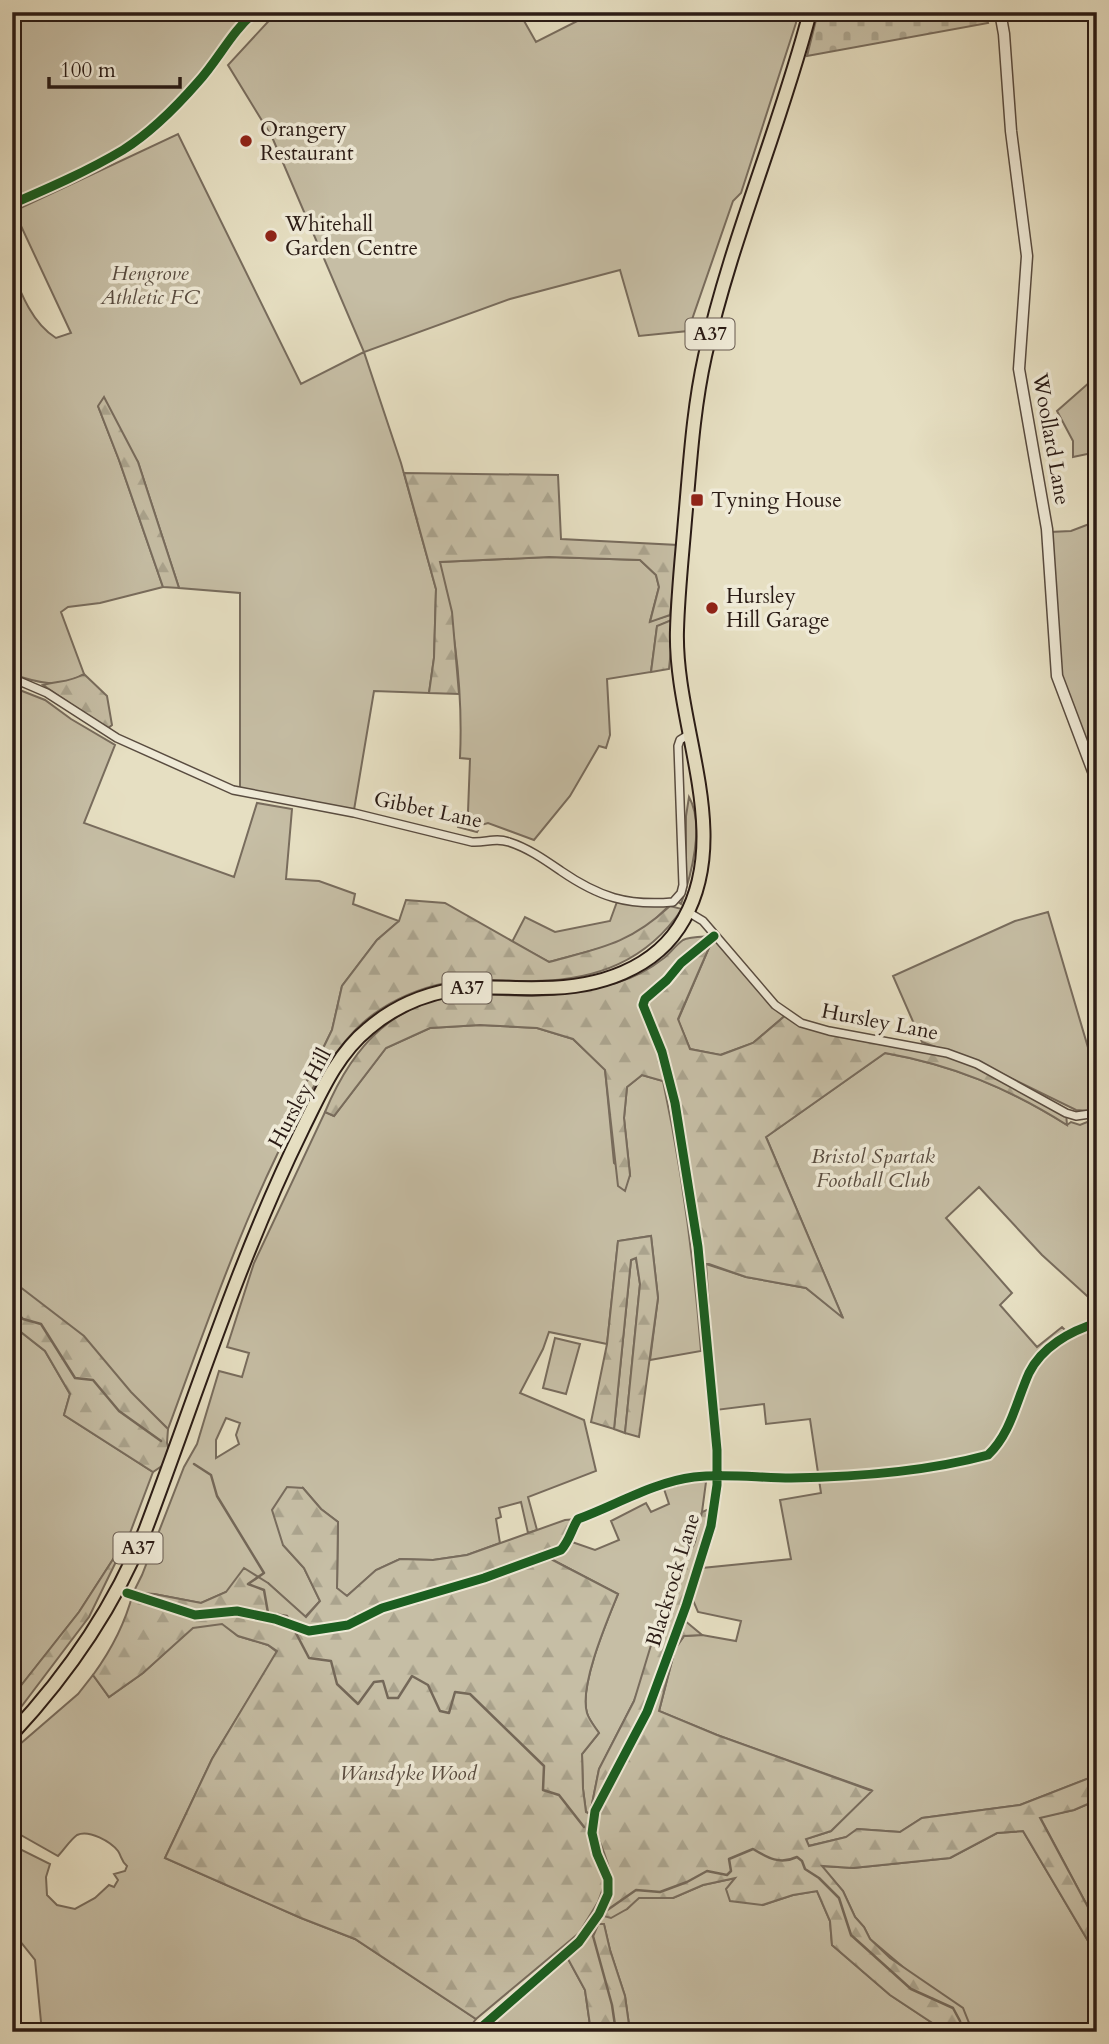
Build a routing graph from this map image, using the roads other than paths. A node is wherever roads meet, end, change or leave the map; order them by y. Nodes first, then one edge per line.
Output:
1 (255, 12) edge
2 (810, 12) edge
3 (1000, 12) edge
4 (12, 204) edge
5 (12, 678) edge
6 (688, 734) junction
7 (1097, 782) edge
8 (688, 912) junction
9 (714, 936) junction
10 (1097, 1113) edge
11 (12, 1734) edge
12 (476, 2032) edge

1 - 4 street
2 - 6 highway, A37
3 - 7 street, Woollard Lane
5 - 6 street, Gibbet Lane
6 - 8 highway, Hursley Hill / A37
8 - 9 street, Hursley Lane
8 - 11 highway, Hursley Hill / A37
9 - 10 street, Hursley Lane
9 - 12 street, Blackrock Lane

